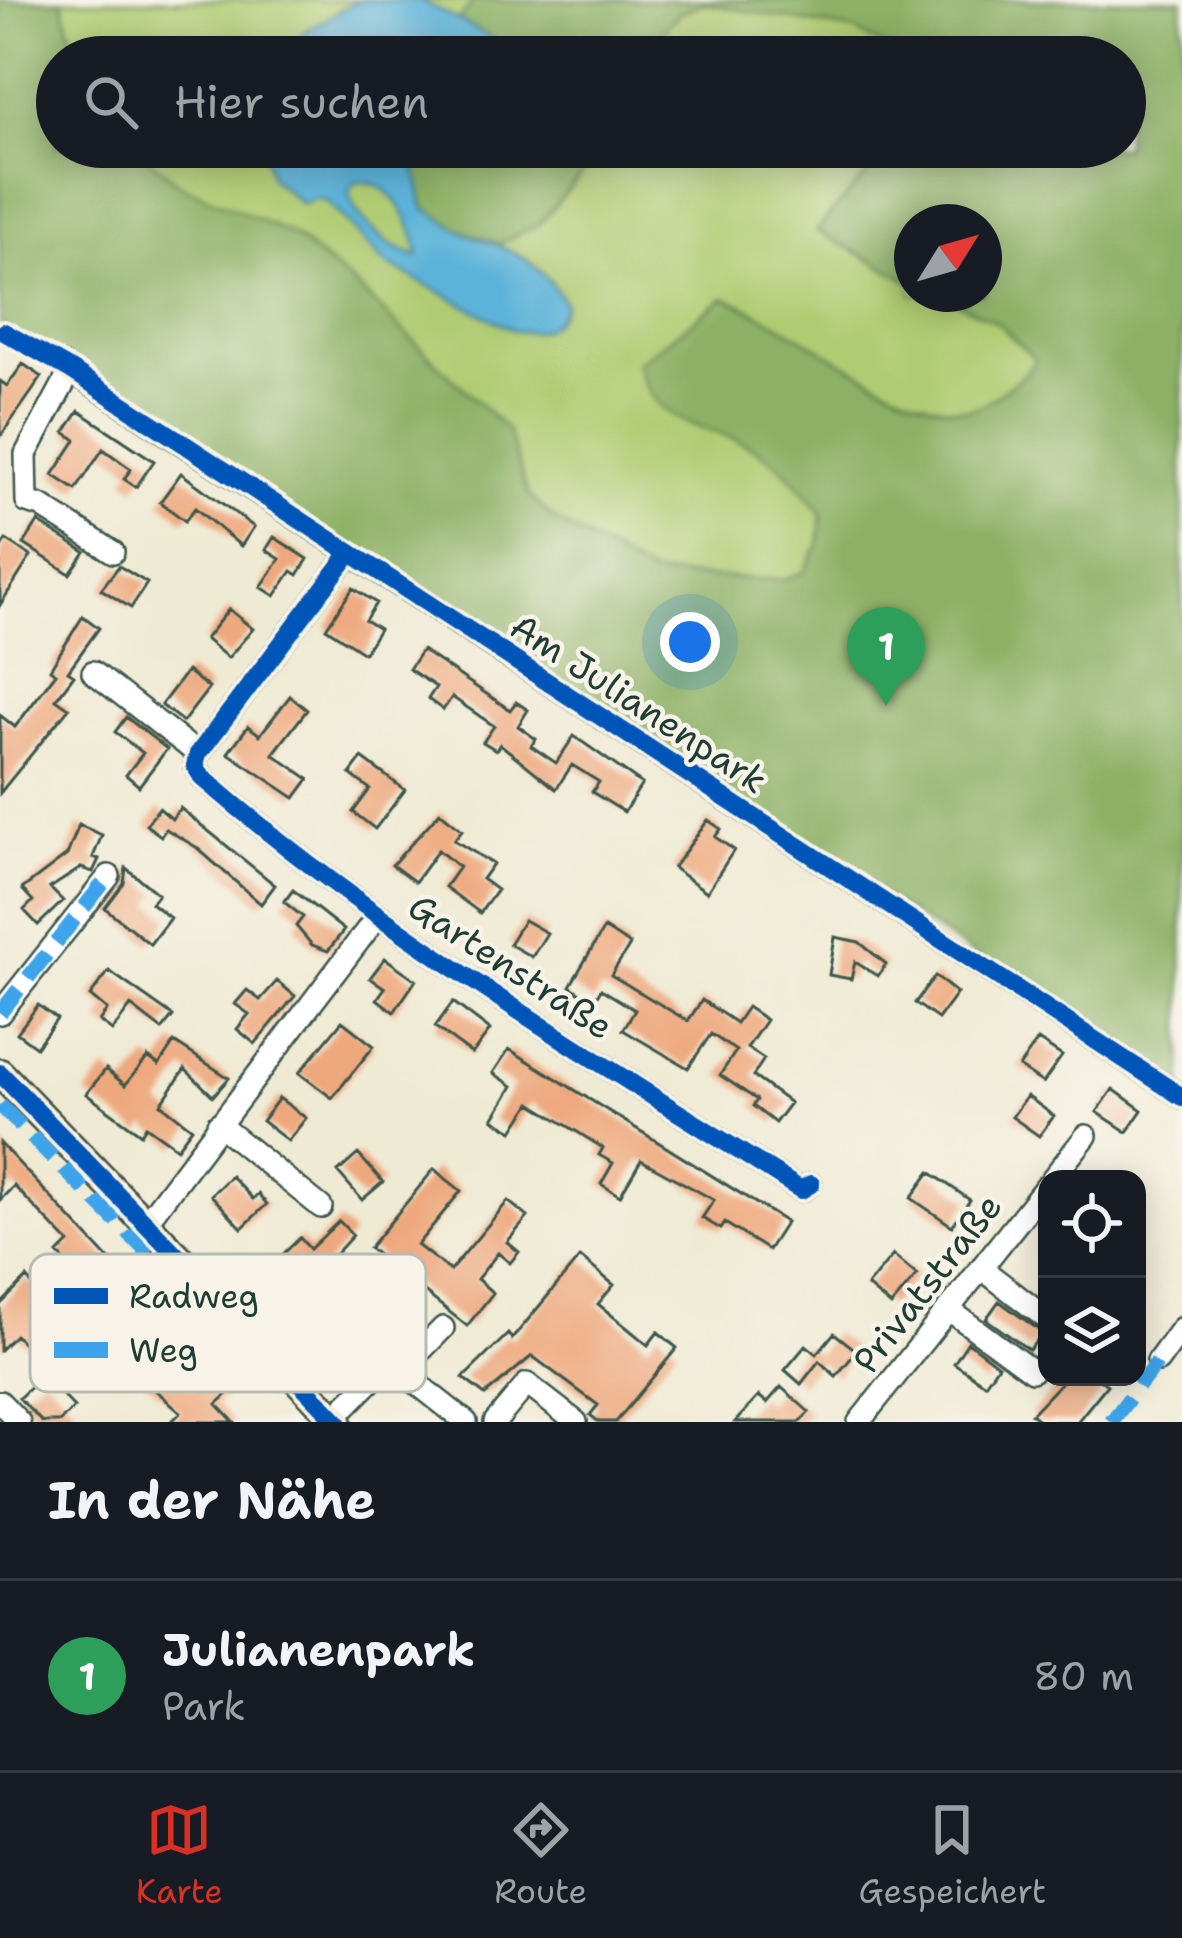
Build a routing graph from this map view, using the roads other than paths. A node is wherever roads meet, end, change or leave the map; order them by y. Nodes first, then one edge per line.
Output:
1 (113, 552) dead end
2 (350, 554) junction
3 (93, 672) dead end
4 (196, 760) junction
5 (109, 876) dead end
6 (376, 918) junction
7 (0, 1013) edge
8 (0, 1073) edge
9 (1182, 1097) edge
10 (218, 1124) junction
11 (1086, 1136) dead end
12 (1059, 1170) edge
13 (812, 1184) dead end
14 (1038, 1196) edge
15 (321, 1208) dead end
16 (144, 1225) junction
17 (173, 1254) edge
18 (981, 1268) junction
19 (948, 1309) junction
20 (1038, 1312) edge
21 (442, 1328) dead end
22 (1182, 1328) edge
23 (426, 1345) edge
24 (1159, 1361) dead end
25 (1032, 1371) dead end
26 (426, 1391) edge
27 (308, 1392) edge
28 (362, 1392) edge
29 (0, 1402) edge
30 (336, 1420) edge
31 (19, 1422) edge
32 (466, 1422) edge
33 (495, 1422) edge
34 (575, 1422) edge
35 (859, 1422) edge

1 - 2 street, Am Julianenpark
2 - 4 street
2 - 9 street, Am Julianenpark
3 - 4 street, Gartenstraße
4 - 6 street, Gartenstraße
5 - 7 street
6 - 10 street
6 - 13 street, Gartenstraße
8 - 16 main road
10 - 15 street
10 - 16 street
11 - 12 street, Privatstraße
14 - 18 street, Privatstraße
16 - 17 main road
18 - 19 street, Privatstraße
18 - 20 street
19 - 25 street
19 - 35 street, Privatstraße
21 - 23 street
22 - 24 street
26 - 32 street
27 - 30 main road
28 - 30 street
29 - 31 street
33 - 34 street

